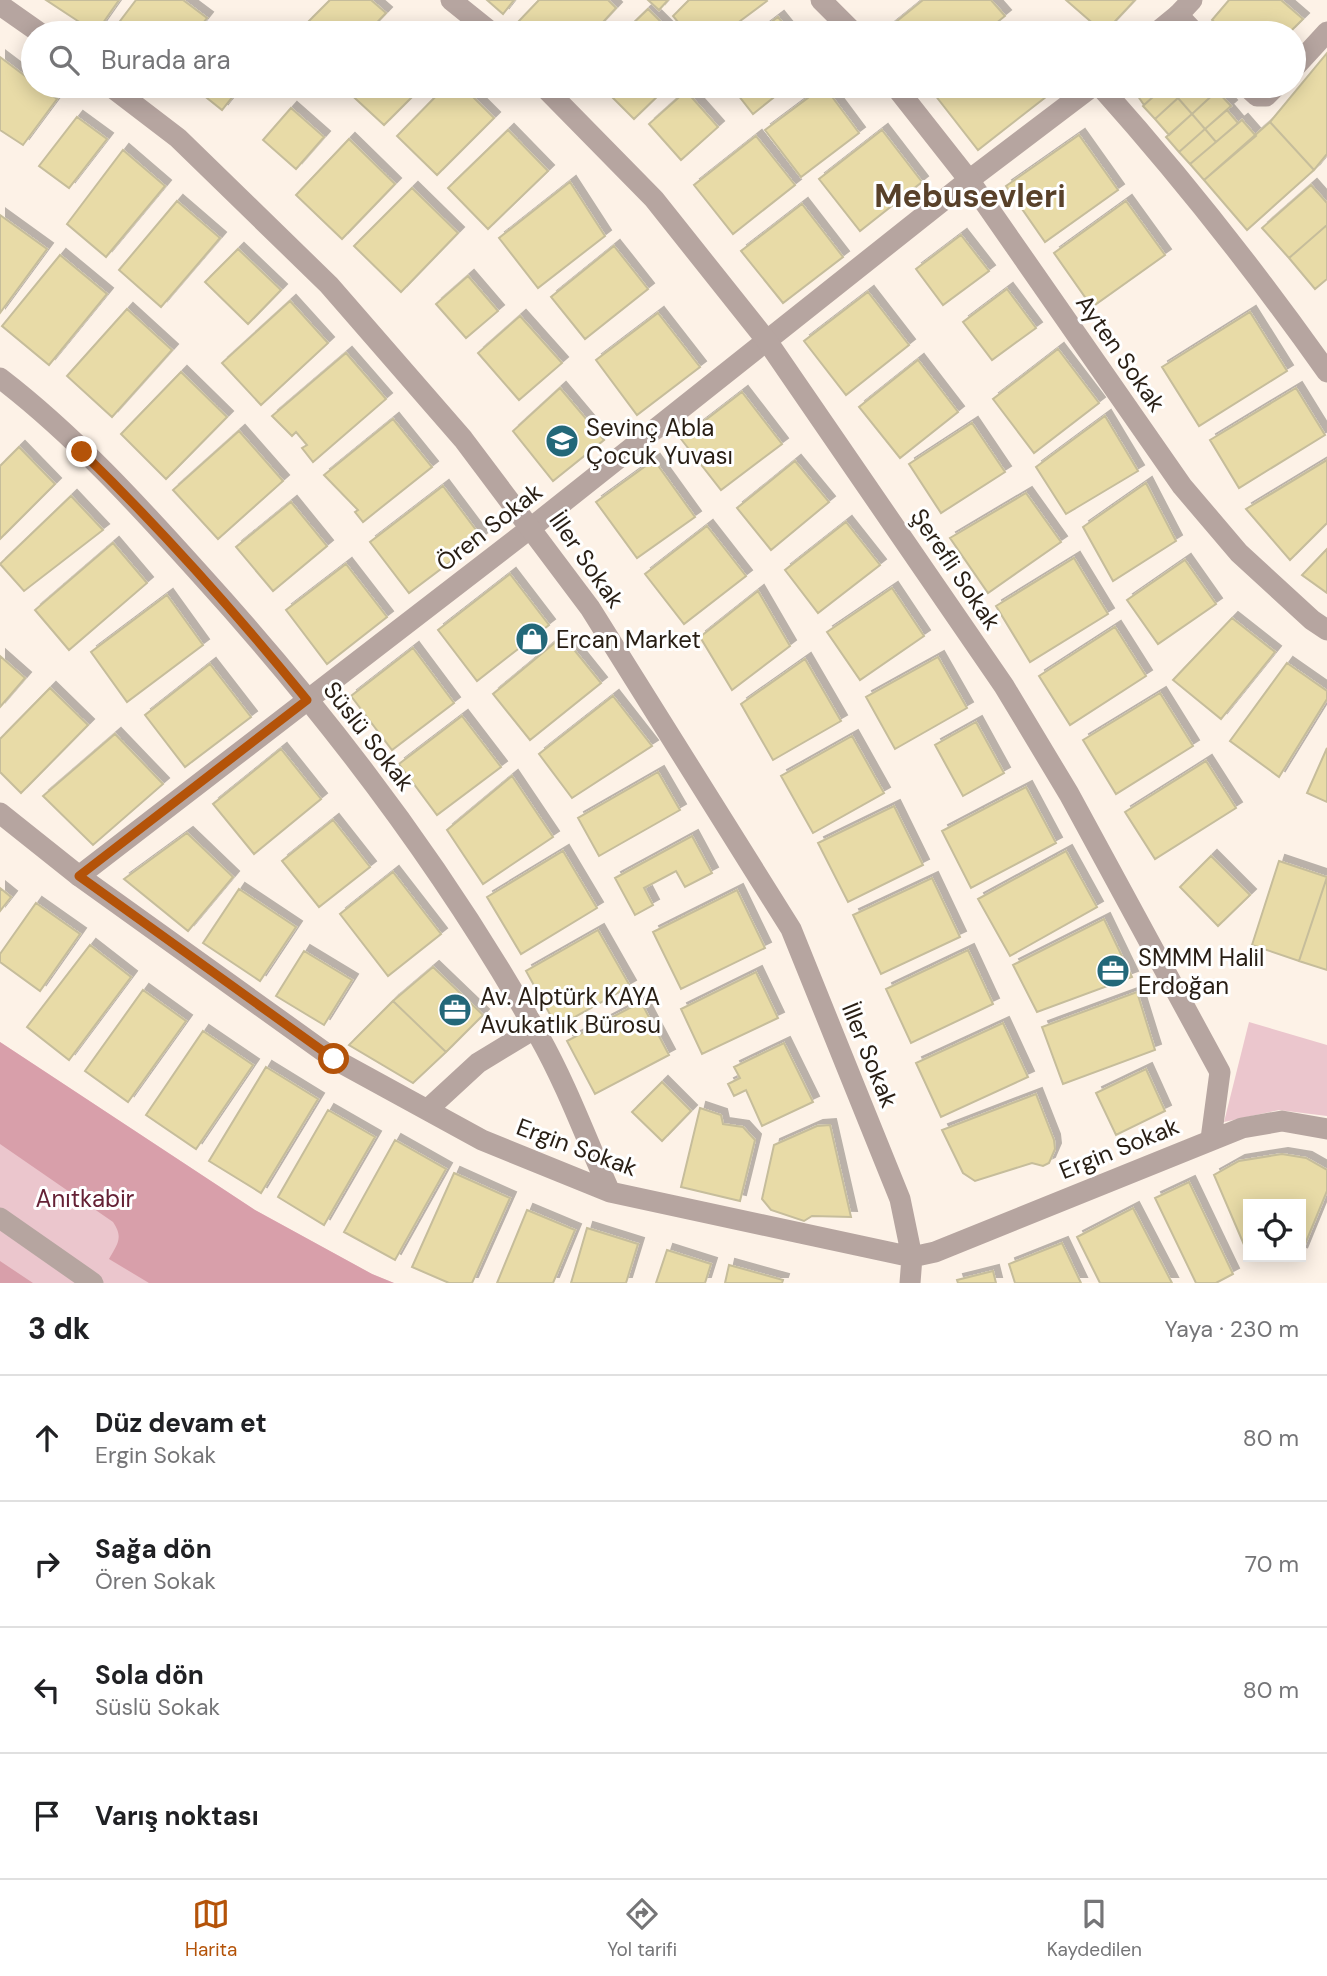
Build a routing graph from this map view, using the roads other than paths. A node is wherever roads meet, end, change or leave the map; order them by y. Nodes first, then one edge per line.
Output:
1 (451, 0) edge
2 (821, 0) edge
3 (0, 5) edge
4 (1185, 8) edge
5 (23, 21) edge
6 (477, 21) edge
7 (842, 21) edge
8 (1170, 21) edge
9 (1327, 32) edge
10 (1306, 55) edge
11 (126, 98) edge
12 (555, 98) edge
13 (904, 98) edge
14 (1077, 98) edge
15 (1111, 98) edge
16 (969, 180) junction
17 (766, 341) junction
18 (1327, 372) edge
19 (0, 378) edge
20 (532, 527) junction
21 (1327, 630) edge
22 (307, 700) junction
23 (0, 813) edge
24 (79, 876) junction
25 (534, 1029) junction
26 (426, 1110) junction
27 (1327, 1129) edge
28 (1210, 1139) junction
29 (610, 1192) junction
30 (0, 1218) edge
31 (912, 1257) junction
32 (93, 1283) edge
33 (910, 1283) edge

1 - 6 street
2 - 7 street
3 - 5 street
4 - 8 street
9 - 10 street
11 - 20 street, İller Sokak
12 - 17 street, Şerefli Sokak
13 - 16 street, Ayten Sokak
14 - 16 street, Ören Sokak
15 - 18 street
16 - 17 street, Ören Sokak
16 - 21 street, Ayten Sokak
17 - 20 street, Ören Sokak
17 - 28 street, Şerefli Sokak
19 - 22 street, Süslü Sokak
20 - 22 street, Ören Sokak
20 - 31 street, İller Sokak
22 - 24 street, Ören Sokak
22 - 25 street, Süslü Sokak
23 - 24 street, Ergin Sokak
24 - 26 street, Ergin Sokak
25 - 26 street
25 - 29 street, Süslü Sokak
26 - 29 street, Ergin Sokak
27 - 28 street, Ergin Sokak
28 - 31 street, Ergin Sokak
29 - 31 street, Ergin Sokak
30 - 32 street
31 - 33 street, İller Sokak

